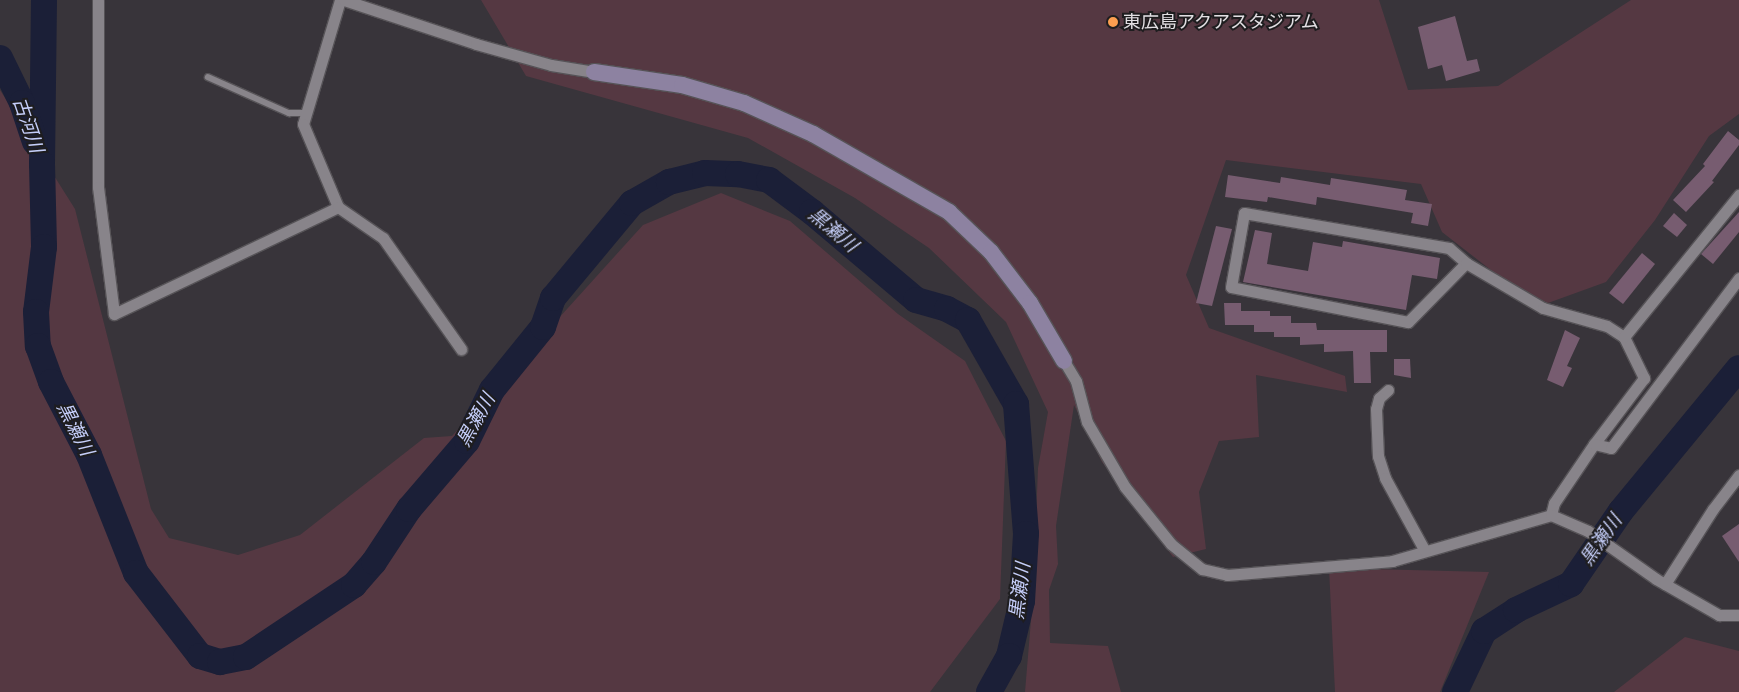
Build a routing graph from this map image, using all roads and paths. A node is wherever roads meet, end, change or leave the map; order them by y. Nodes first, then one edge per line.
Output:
1 (98, 0) edge
2 (342, 0) edge
3 (594, 72) joint
4 (208, 77) dead end
5 (306, 113) junction
6 (1739, 195) edge
7 (338, 207) junction
8 (1466, 263) junction
9 (1739, 278) edge
10 (1624, 337) junction
11 (461, 349) dead end
12 (1064, 361) joint
13 (1388, 390) dead end
14 (1594, 444) junction
15 (1739, 475) edge
16 (1555, 517) junction
17 (1426, 551) junction
18 (1660, 582) junction
19 (1739, 615) edge

1 - 7 street
2 - 3 street
2 - 5 street
3 - 12 street
4 - 5 lane
5 - 7 street
6 - 10 street
7 - 11 street
8 - 8 street
8 - 10 street
9 - 14 street
10 - 14 street
12 - 17 street
13 - 17 street
14 - 16 street
15 - 18 street
16 - 17 street
16 - 18 street
18 - 19 street

